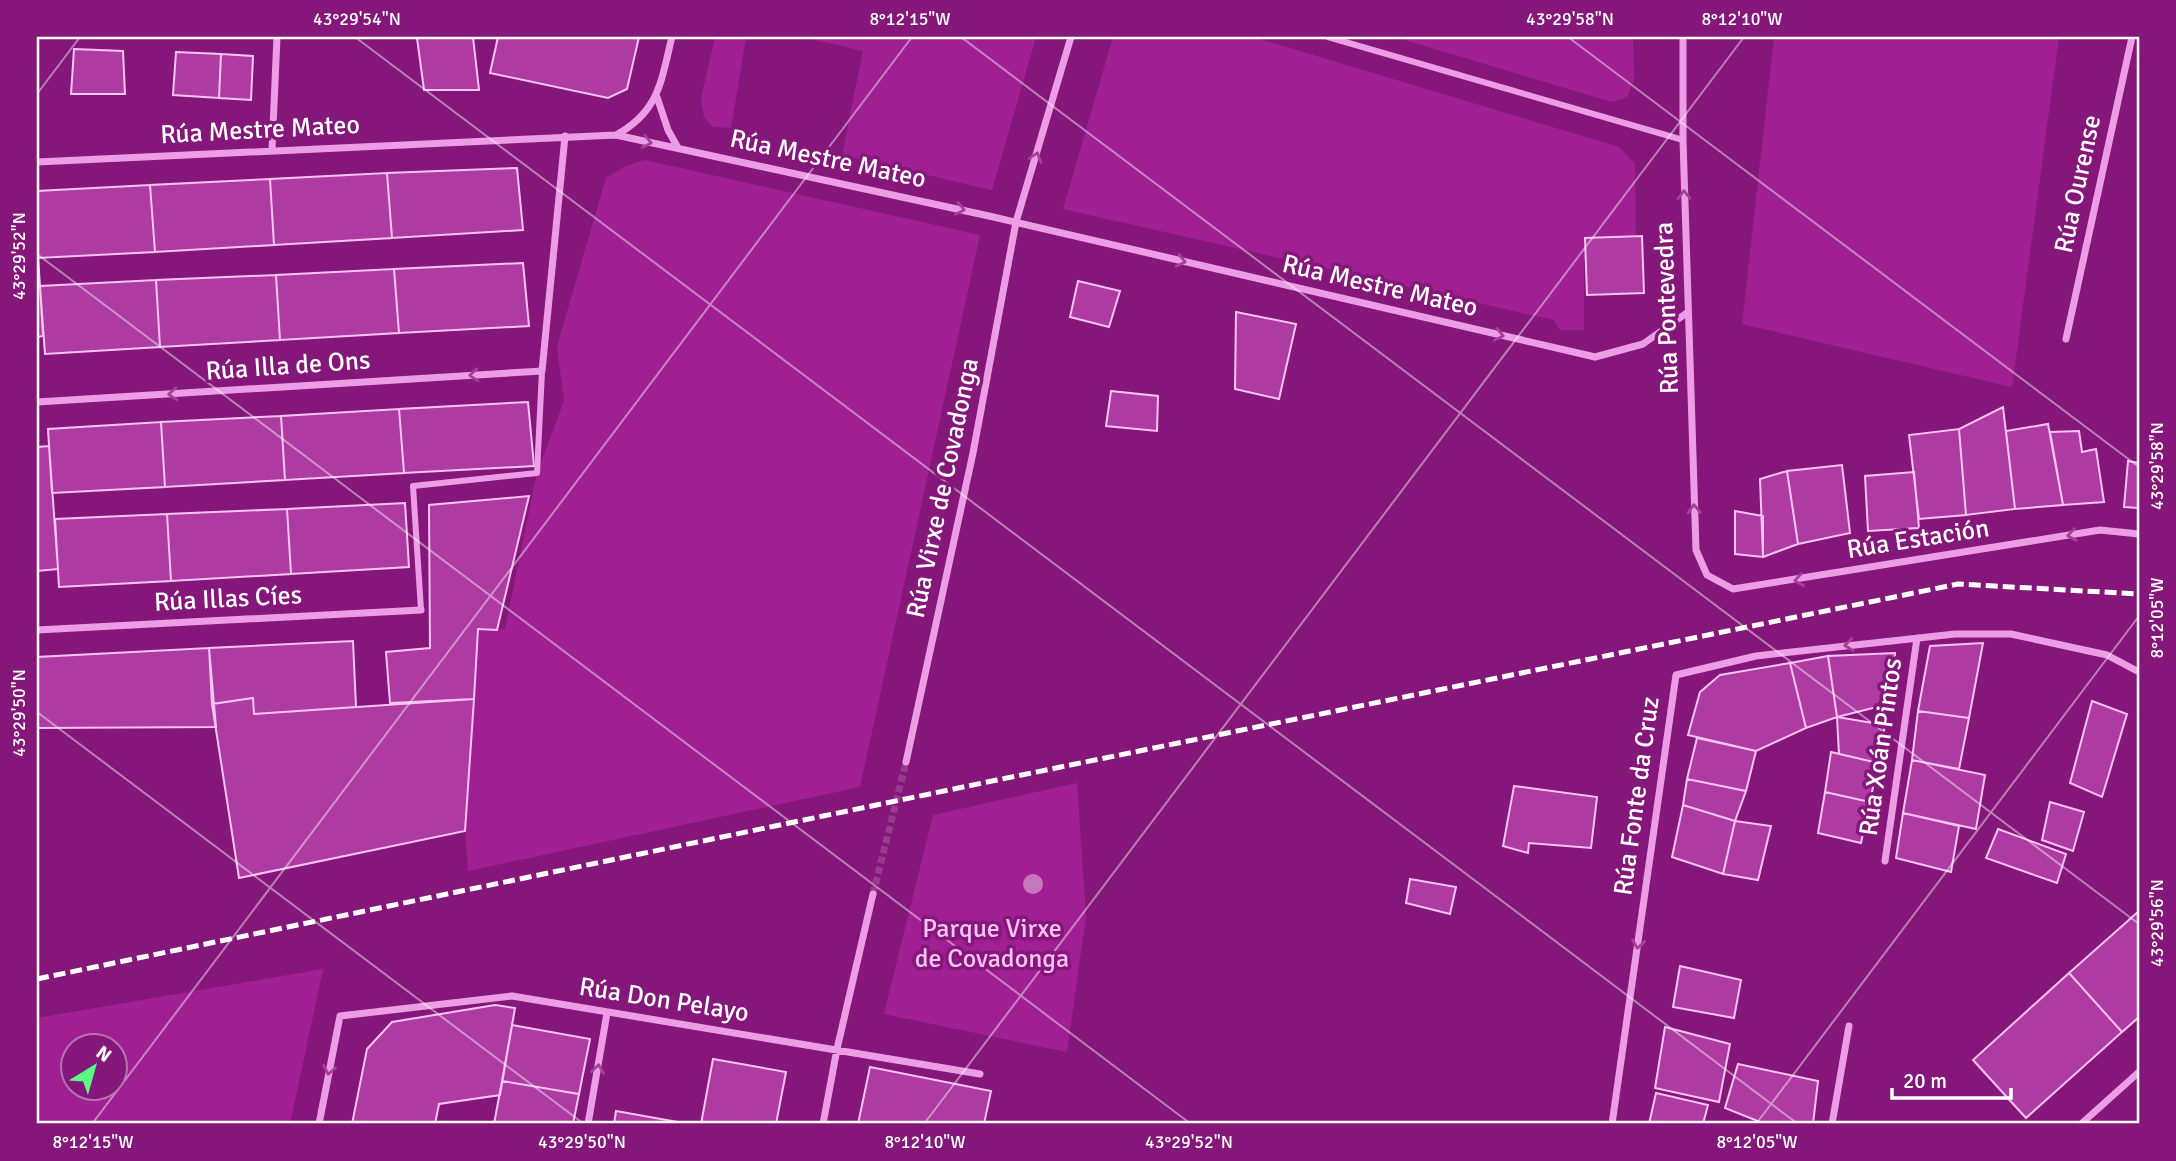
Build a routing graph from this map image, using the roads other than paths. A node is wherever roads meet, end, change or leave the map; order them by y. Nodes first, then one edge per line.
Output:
1 (277, 37) edge
2 (672, 37) edge
3 (1071, 37) edge
4 (1328, 37) edge
5 (1683, 37) edge
6 (2132, 37) edge
7 (657, 97) junction
8 (616, 135) junction
9 (565, 136) junction
10 (1683, 140) junction
11 (678, 148) junction
12 (272, 150) junction
13 (37, 162) edge
14 (1016, 222) junction
15 (1688, 312) junction
16 (2066, 339) dead end
17 (542, 371) junction
18 (37, 402) edge
19 (2139, 534) edge
20 (1707, 575) joint
21 (421, 610) joint
22 (37, 630) edge
23 (1917, 638) junction
24 (2139, 672) edge
25 (906, 762) tunnel mouth
26 (1885, 861) dead end
27 (873, 894) tunnel mouth
28 (607, 1013) junction
29 (1849, 1026) dead end
30 (837, 1049) junction
31 (2139, 1072) edge
32 (980, 1074) dead end
33 (319, 1124) edge
34 (588, 1124) edge
35 (823, 1124) edge
36 (1612, 1124) edge
37 (1832, 1124) edge
38 (2081, 1124) edge

1 - 12 street
2 - 7 street
14 -> 3 street, Rúa Virxe de Covadonga
4 - 10 street
5 - 10 street, Rúa Pontevedra
6 - 16 street, Rúa Ourense
7 - 8 street
7 - 11 street
8 - 9 street, Rúa Mestre Mateo
8 -> 11 street, Rúa Mestre Mateo
9 - 12 street, Rúa Mestre Mateo
9 - 17 street
15 -> 10 street, Rúa Pontevedra
11 -> 14 street, Rúa Mestre Mateo
12 - 13 street, Rúa Mestre Mateo
14 -> 15 street, Rúa Mestre Mateo
14 - 25 street, Rúa Virxe de Covadonga
20 -> 15 street, Rúa Pontevedra
17 -> 18 street, Rúa Illa de Ons
17 - 21 street
19 -> 20 street, Rúa Estación
21 - 22 street, Rúa Illas Cíes
23 - 24 street
23 - 26 street, Rúa Xoán Pintos
23 -> 36 street, Rúa Fonte da Cruz
27 - 30 street
28 - 30 street, Rúa Don Pelayo
28 -> 33 street, Rúa Don Pelayo
34 -> 28 street
29 - 37 street
30 - 32 street, Rúa Don Pelayo
30 - 35 street
31 - 38 street

